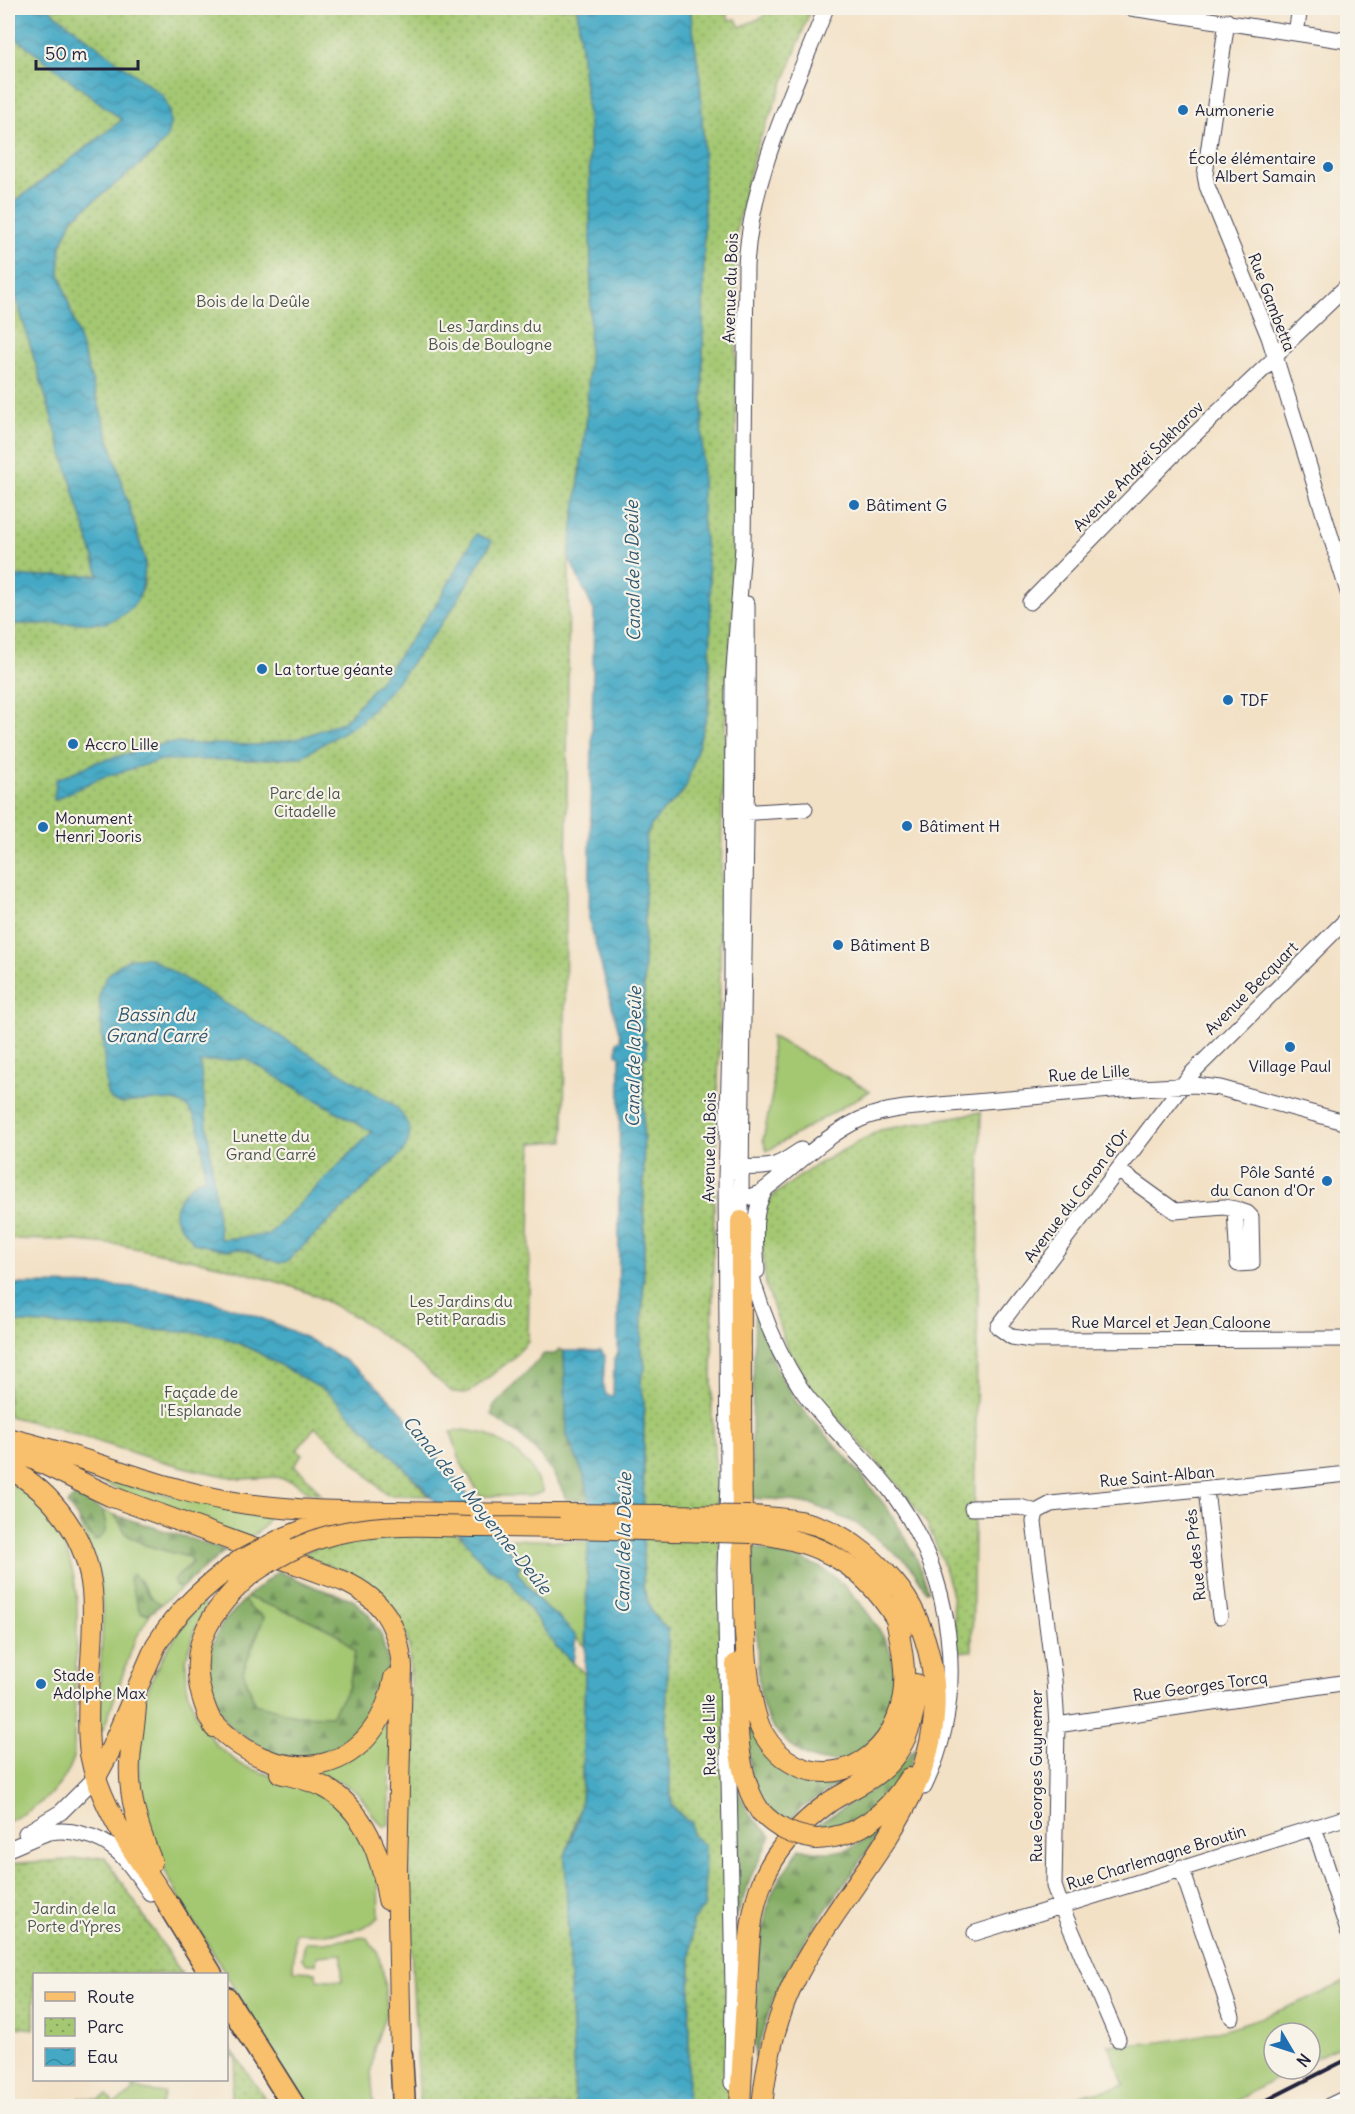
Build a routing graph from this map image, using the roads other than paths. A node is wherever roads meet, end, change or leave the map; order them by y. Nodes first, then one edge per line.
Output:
1 (826, 8) edge
2 (1131, 8) edge
3 (1300, 8) edge
4 (1227, 21) junction
5 (1296, 33) junction
6 (1347, 41) edge
7 (1347, 285) edge
8 (1347, 299) edge
9 (1275, 358) junction
10 (1347, 592) edge
11 (1030, 602) dead end
12 (805, 809) dead end
13 (740, 813) junction
14 (1347, 918) edge
15 (1182, 1085) junction
16 (1347, 1123) edge
17 (834, 1135) junction
18 (741, 1168) junction
19 (1118, 1170) junction
20 (726, 1184) junction
21 (765, 1190) junction
22 (741, 1199) junction
23 (1235, 1209) dead end
24 (741, 1221) junction
25 (759, 1295) junction
26 (998, 1327) joint
27 (1347, 1339) edge
28 (8, 1438) edge
29 (8, 1449) edge
30 (8, 1462) edge
31 (8, 1468) edge
32 (1347, 1474) edge
33 (735, 1488) junction
34 (1206, 1489) junction
35 (972, 1508) dead end
36 (1036, 1512) junction
37 (415, 1513) junction
38 (750, 1525) junction
39 (245, 1568) junction
40 (1220, 1616) dead end
41 (896, 1620) junction
42 (924, 1634) junction
43 (1347, 1682) edge
44 (138, 1685) junction
45 (208, 1716) junction
46 (1057, 1725) junction
47 (96, 1777) junction
48 (1347, 1817) edge
49 (1314, 1827) junction
50 (8, 1841) edge
51 (8, 1849) edge
52 (1181, 1867) junction
53 (867, 1869) junction
54 (1061, 1906) junction
55 (170, 1907) junction
56 (1347, 1931) edge
57 (975, 1933) dead end
58 (208, 1970) edge
59 (228, 2001) edge
60 (1232, 2017) dead end
61 (1118, 2039) dead end
62 (401, 2055) junction
63 (1347, 2097) edge
64 (294, 2106) edge
65 (404, 2106) edge
66 (732, 2106) edge
67 (740, 2106) edge
68 (762, 2106) edge
69 (1329, 2106) edge

1 - 13 street, Avenue du Bois
2 - 4 street
3 - 5 street
4 - 5 street
4 - 9 street, Rue Gambetta
5 - 6 street
7 - 9 street
8 - 9 street
9 - 10 street, Rue Gambetta
9 - 11 street, Avenue Andreï Sakharov
12 - 13 street
13 - 18 street, Avenue du Bois
13 - 20 street, Avenue du Bois
14 - 15 street, Avenue Becquart
15 - 16 street, Rue de Lille
15 - 17 street, Rue de Lille
15 - 19 street, Avenue du Canon d'Or
17 - 18 street, Rue de Lille
17 - 21 street, Rue de Lille
18 - 20 street, Rue de Lille
18 - 22 street, Avenue du Bois
19 - 23 street
19 - 26 street, Avenue du Canon d'Or
20 - 22 street
20 - 33 street, Avenue du Bois
21 - 22 street, Rue de Lille
21 - 25 street
22 - 24 street, Avenue du Bois
24 - 25 street, Avenue du Bois
24 - 33 main road
25 - 53 street
26 - 27 street, Rue Marcel et Jean Caloone
28 - 37 main road
29 - 62 main road
30 - 45 main road
31 - 47 main road
32 - 34 street, Rue Saint-Alban
33 - 41 main road
33 - 42 main road, bridge
33 - 66 street, Rue de Lille
34 - 36 street, Rue Saint-Alban
34 - 40 street, Rue des Prés
35 - 36 street, Rue Saint-Alban
36 - 46 street, Rue Georges Guynemer
37 - 38 main road, bridge
37 - 39 main road, bridge
38 - 39 main road, bridge
38 - 41 main road
38 - 42 main road
39 - 44 main road
39 - 45 main road
41 - 67 main road
42 - 53 main road
43 - 46 street, Rue Georges Torcq
44 - 47 main road
44 - 55 main road
45 - 62 main road
46 - 54 street, Rue Georges Guynemer
47 - 50 street
47 - 55 main road
48 - 49 street, Rue Charlemagne Broutin
49 - 52 street, Rue Charlemagne Broutin
49 - 56 street
51 - 58 street
52 - 54 street, Rue Charlemagne Broutin
52 - 60 street
53 - 68 main road
54 - 57 street, Rue Charlemagne Broutin
54 - 61 street, Rue Georges Guynemer
55 - 58 highway
59 - 64 highway
62 - 65 highway
63 - 69 street

